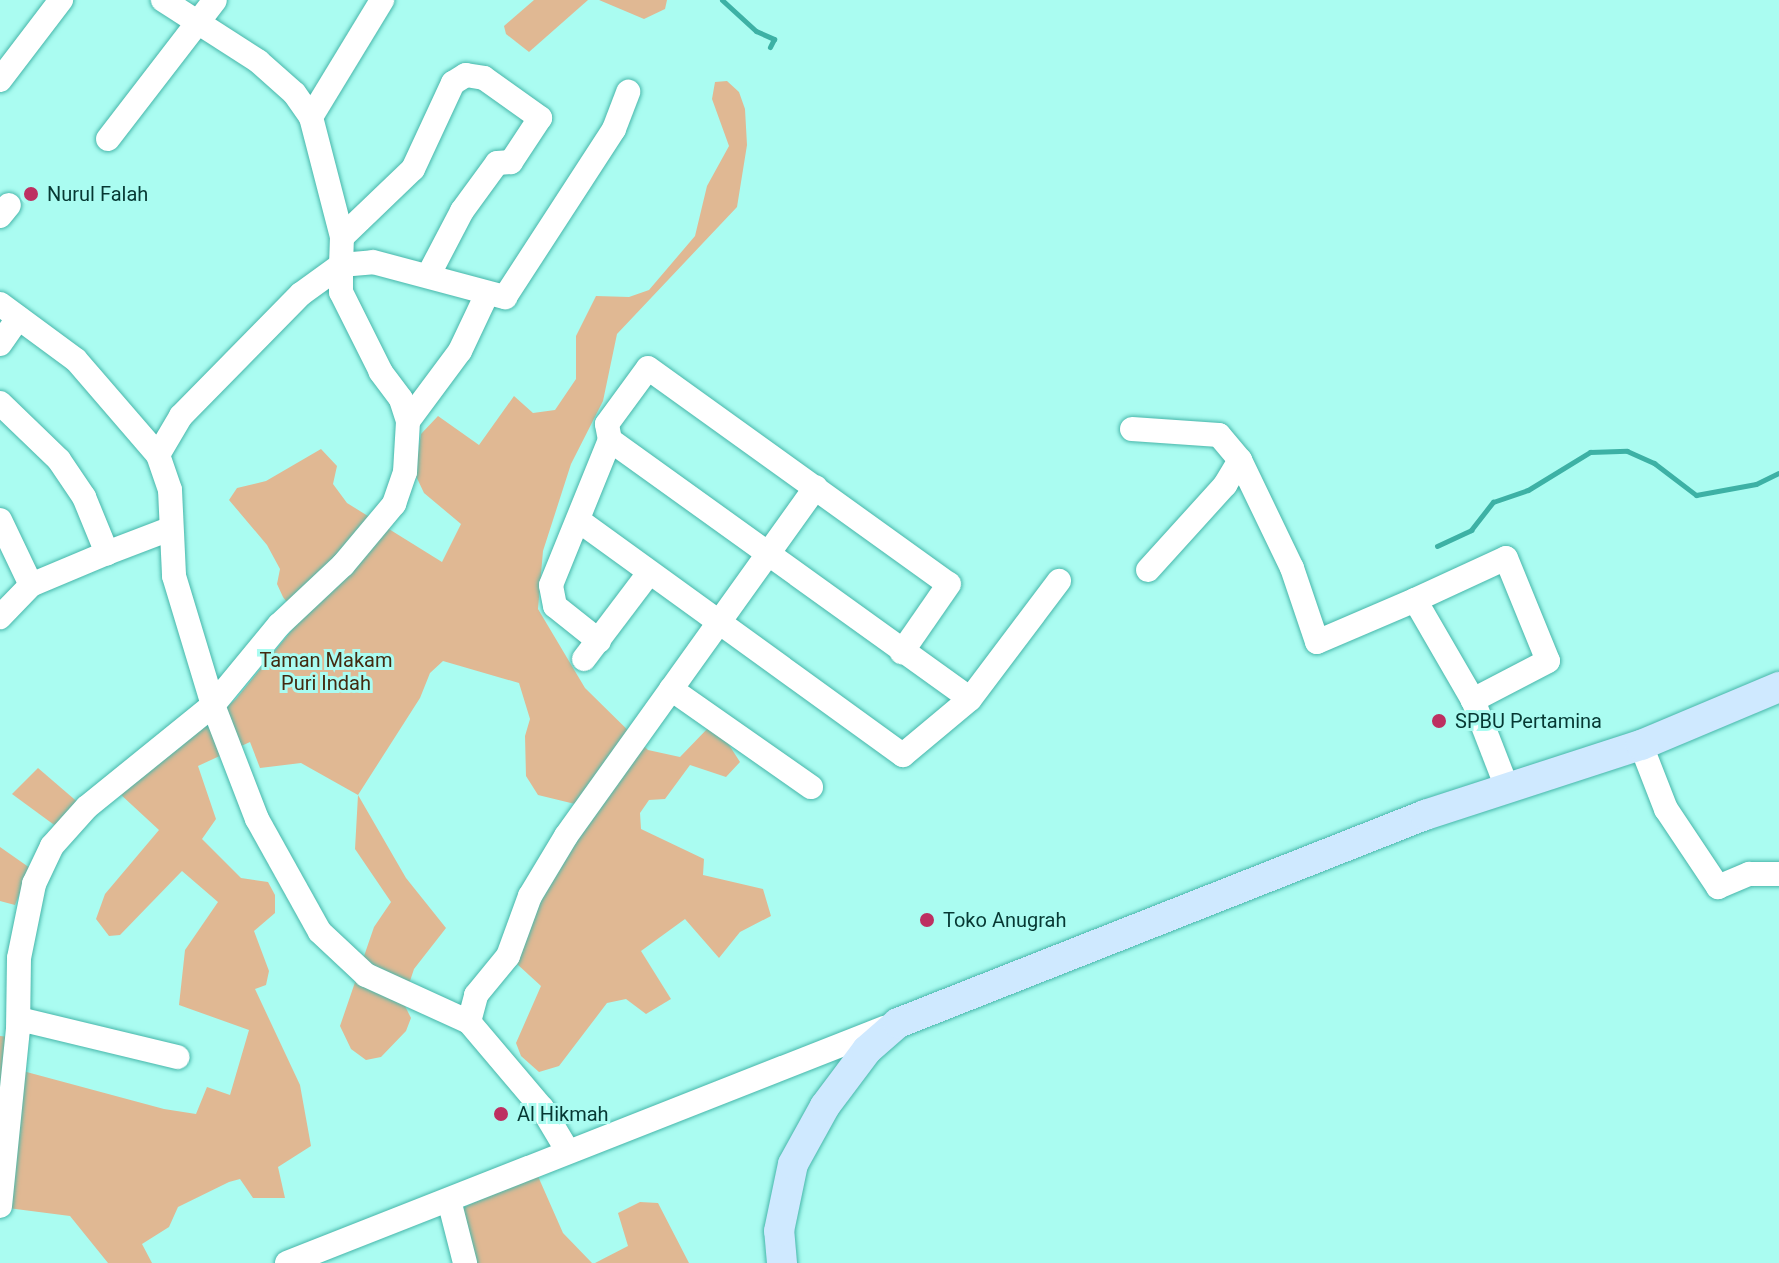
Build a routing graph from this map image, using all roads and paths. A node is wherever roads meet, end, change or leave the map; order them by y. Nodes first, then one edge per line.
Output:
1 (61, 0) edge
2 (163, 0) edge
3 (215, 0) edge
4 (382, 0) edge
5 (200, 25) junction
6 (0, 80) edge
7 (628, 92) dead end
8 (311, 117) junction
9 (108, 139) dead end
10 (342, 237) junction
11 (341, 265) junction
12 (429, 274) junction
13 (486, 296) junction
14 (9, 311) edge
15 (0, 344) edge
16 (0, 403) edge
17 (408, 421) junction
18 (1132, 429) dead end
19 (610, 440) junction
20 (158, 455) junction
21 (1240, 460) junction
22 (816, 487) junction
23 (0, 520) edge
24 (578, 520) junction
25 (170, 529) junction
26 (107, 553) junction
27 (770, 554) junction
28 (1148, 570) dead end
29 (649, 573) junction
30 (1059, 581) dead end
31 (31, 585) junction
32 (1415, 600) junction
33 (0, 616) edge
34 (719, 623) junction
35 (902, 652) junction
36 (1779, 687) edge
37 (671, 689) junction
38 (970, 699) junction
39 (1473, 700) junction
40 (213, 705) junction
41 (1641, 745) junction
42 (1506, 785) junction
43 (811, 787) dead end
44 (1779, 874) edge
45 (19, 1019) junction
46 (469, 1022) junction
47 (898, 1023) junction
48 (177, 1057) dead end
49 (567, 1150) junction
50 (449, 1200) junction
51 (0, 1206) edge
52 (287, 1263) edge
53 (465, 1263) edge
54 (782, 1263) edge

1 - 6 street
2 - 5 street
3 - 5 street
4 - 8 street
5 - 8 street
5 - 9 street
7 - 13 street
8 - 10 street
10 - 11 street
10 - 12 street
11 - 12 street
11 - 17 street
11 - 20 street
12 - 13 street
13 - 17 street
14 - 15 street
14 - 20 street
16 - 26 street
17 - 40 street
18 - 21 street
19 - 22 street
19 - 24 street
19 - 27 street
20 - 25 street
21 - 28 street
21 - 32 street
22 - 27 street
22 - 35 street
23 - 31 street
24 - 29 street
24 - 29 street
25 - 26 street
25 - 40 street
26 - 31 street
27 - 34 street
27 - 35 street
29 - 34 street
30 - 38 street
31 - 33 street
32 - 39 street
32 - 39 street
34 - 37 street
34 - 38 street
35 - 38 street
36 - 41 main road
37 - 43 street
37 - 46 street
39 - 42 street
40 - 45 street
40 - 46 street
41 - 42 main road
41 - 44 street
42 - 47 main road
45 - 48 street
45 - 51 street
46 - 49 street
47 - 49 street
47 - 54 main road
49 - 50 street
50 - 52 street
50 - 53 street

